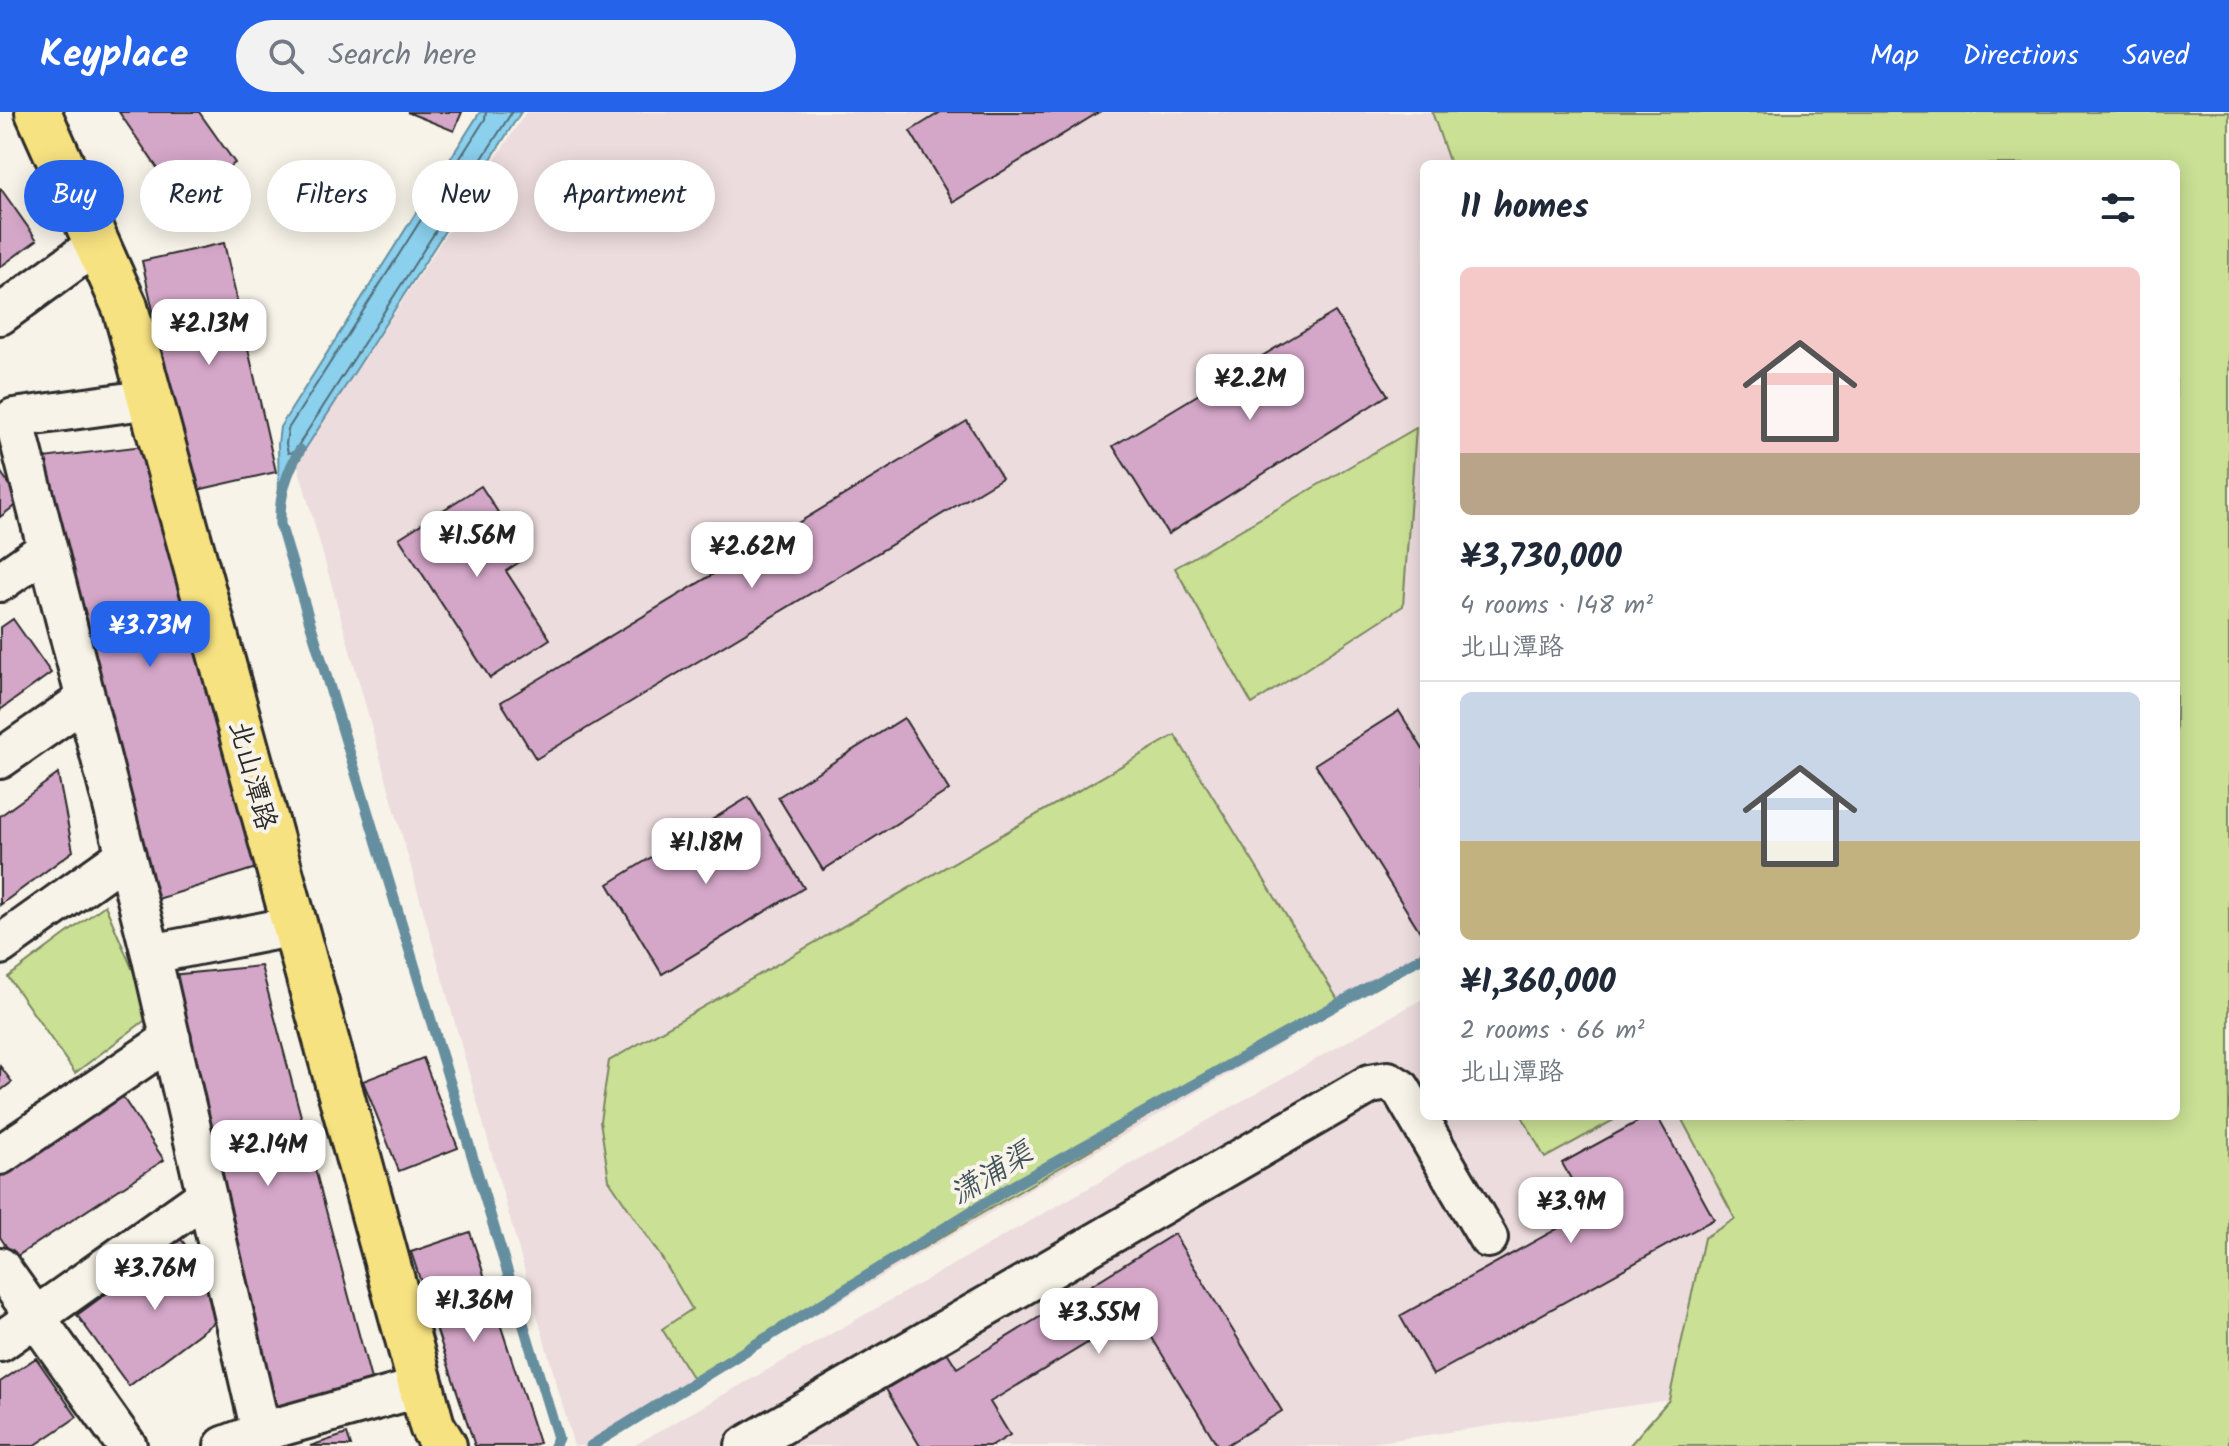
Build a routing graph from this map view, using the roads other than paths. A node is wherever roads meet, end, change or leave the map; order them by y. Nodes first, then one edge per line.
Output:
1 (38, 112) edge
2 (97, 244) junction
3 (0, 315) edge
4 (151, 399) junction
5 (7, 406) edge
6 (47, 549) junction
7 (0, 582) edge
8 (86, 699) junction
9 (0, 759) edge
10 (126, 855) junction
11 (295, 926) junction
12 (0, 945) edge
13 (151, 954) junction
14 (171, 1039) junction
15 (0, 1155) edge
16 (206, 1196) junction
17 (1488, 1238) dead end
18 (0, 1267) edge
19 (36, 1317) junction
20 (0, 1342) edge
21 (422, 1387) junction
22 (261, 1432) junction
23 (127, 1446) edge
24 (224, 1446) edge
25 (444, 1446) edge
26 (745, 1446) edge

1 - 2 main road, 北山潭路
2 - 3 lane
2 - 4 main road, 北山潭路
4 - 5 lane
4 - 11 main road, 北山潭路
5 - 6 lane
6 - 7 lane
6 - 8 lane
8 - 9 lane
8 - 10 lane
10 - 12 lane
10 - 13 lane
11 - 13 lane
11 - 21 main road, 北山潭路
13 - 14 lane
14 - 15 lane
14 - 16 lane
16 - 19 lane
16 - 22 lane
17 - 26 lane
18 - 19 lane
19 - 20 lane
19 - 23 lane
21 - 22 lane
21 - 25 main road, 北山潭路
22 - 24 lane

